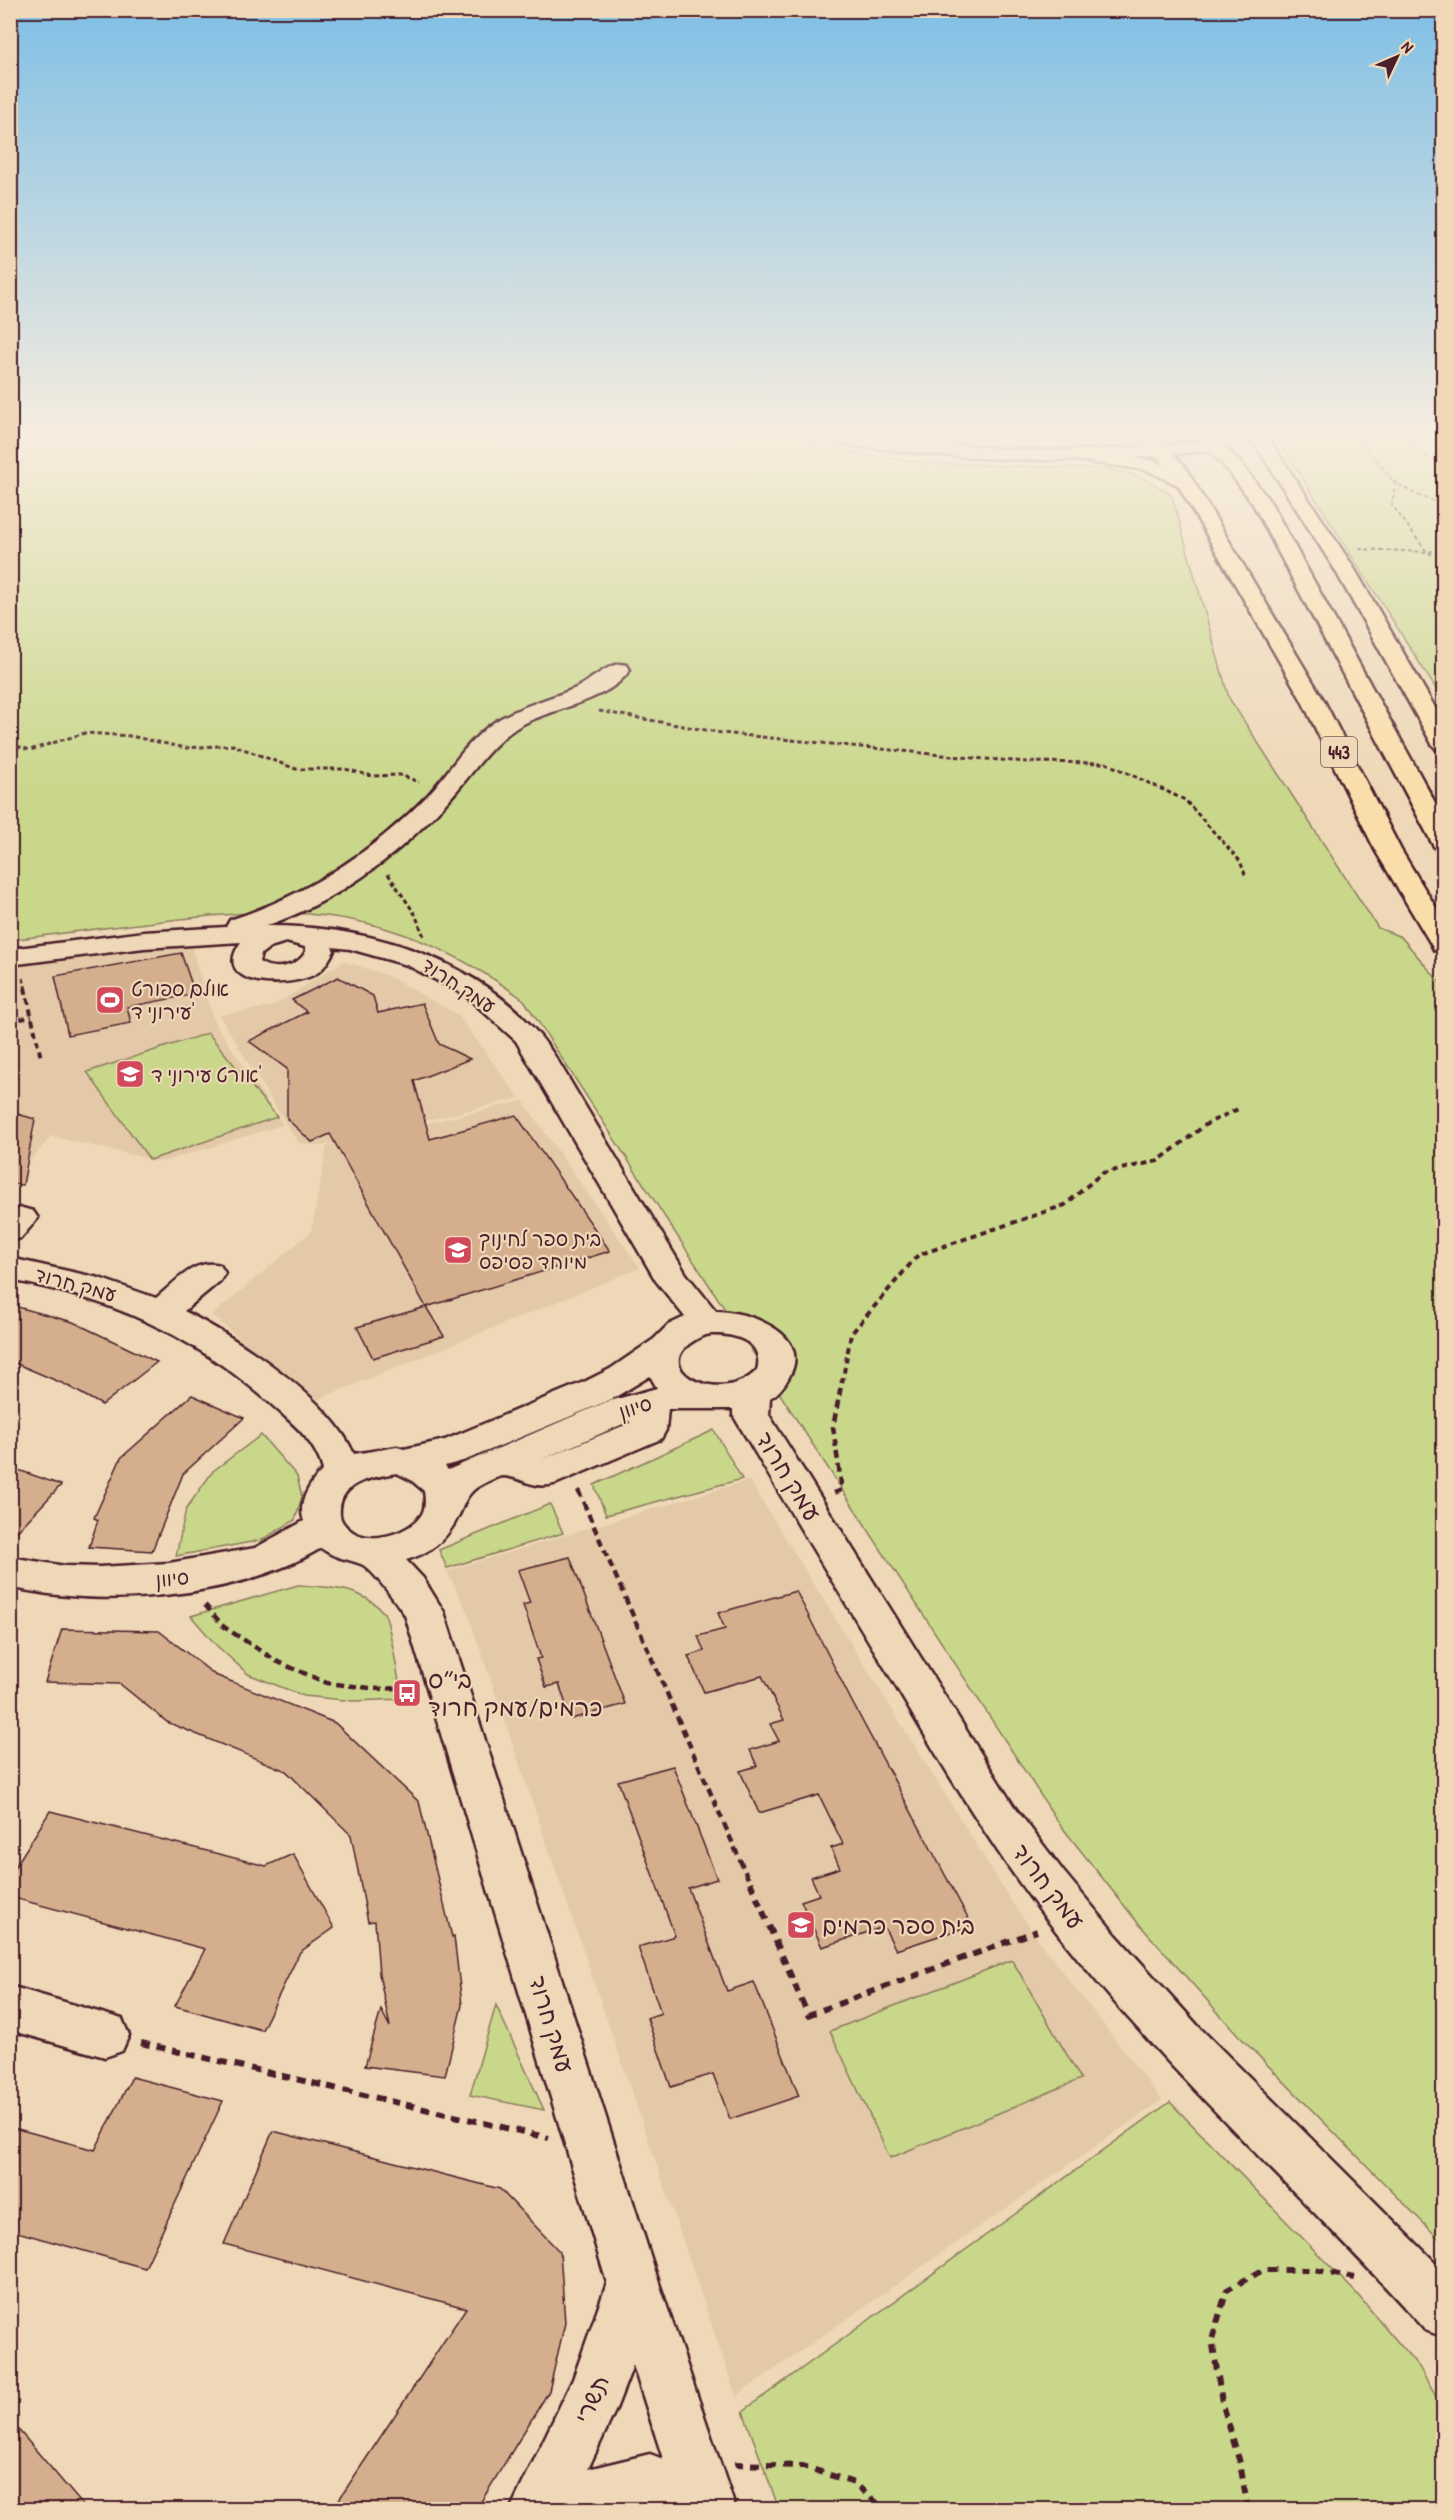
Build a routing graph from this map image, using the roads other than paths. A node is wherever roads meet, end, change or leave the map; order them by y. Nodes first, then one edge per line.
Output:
1 (1229, 556) edge
2 (1290, 556) edge
3 (1335, 556) edge
4 (619, 670) dead end
5 (1443, 744) edge
6 (1443, 843) edge
7 (205, 936) junction
8 (295, 936) junction
9 (1443, 944) edge
10 (14, 957) edge
11 (246, 965) junction
12 (255, 994) dead end
13 (10, 1269) edge
14 (208, 1273) dead end
15 (161, 1312) junction
16 (707, 1323) junction
17 (666, 1348) junction
18 (752, 1393) junction
19 (707, 1398) junction
20 (650, 1401) junction
21 (404, 1462) junction
22 (500, 1462) junction
23 (330, 1485) junction
24 (445, 1502) junction
25 (324, 1527) junction
26 (374, 1551) junction
27 (10, 1572) edge
28 (10, 2008) edge
29 (105, 2035) road end
30 (633, 2283) junction
31 (1443, 2311) edge
32 (698, 2494) edge
33 (538, 2510) edge
34 (571, 2510) edge

1 - 9 main road, 443
2 - 6 main road, 443
3 - 5 main road
4 - 7 street
7 - 8 street, עמק חרוד
7 - 10 street, עמק חרוד
8 - 11 street
8 - 11 street
8 - 16 street, עמק חרוד
11 - 12 street
13 - 15 street, עמק חרוד
14 - 15 street
15 - 23 street, עמק חרוד
16 - 17 street
16 - 18 street
17 - 19 street
17 - 21 street, סיוון
18 - 19 street
18 - 31 street, עמק חרוד
19 - 20 street, סיוון
20 - 22 street, סיוון
20 - 22 street
21 - 23 street
21 - 24 street
22 - 24 street, סיוון
23 - 25 street
24 - 26 street
25 - 26 street
25 - 27 street, סיוון
26 - 30 street, עמק חרוד
28 - 29 street
30 - 32 street, עמק חרוד
30 - 33 street, תשרי
32 - 34 street

